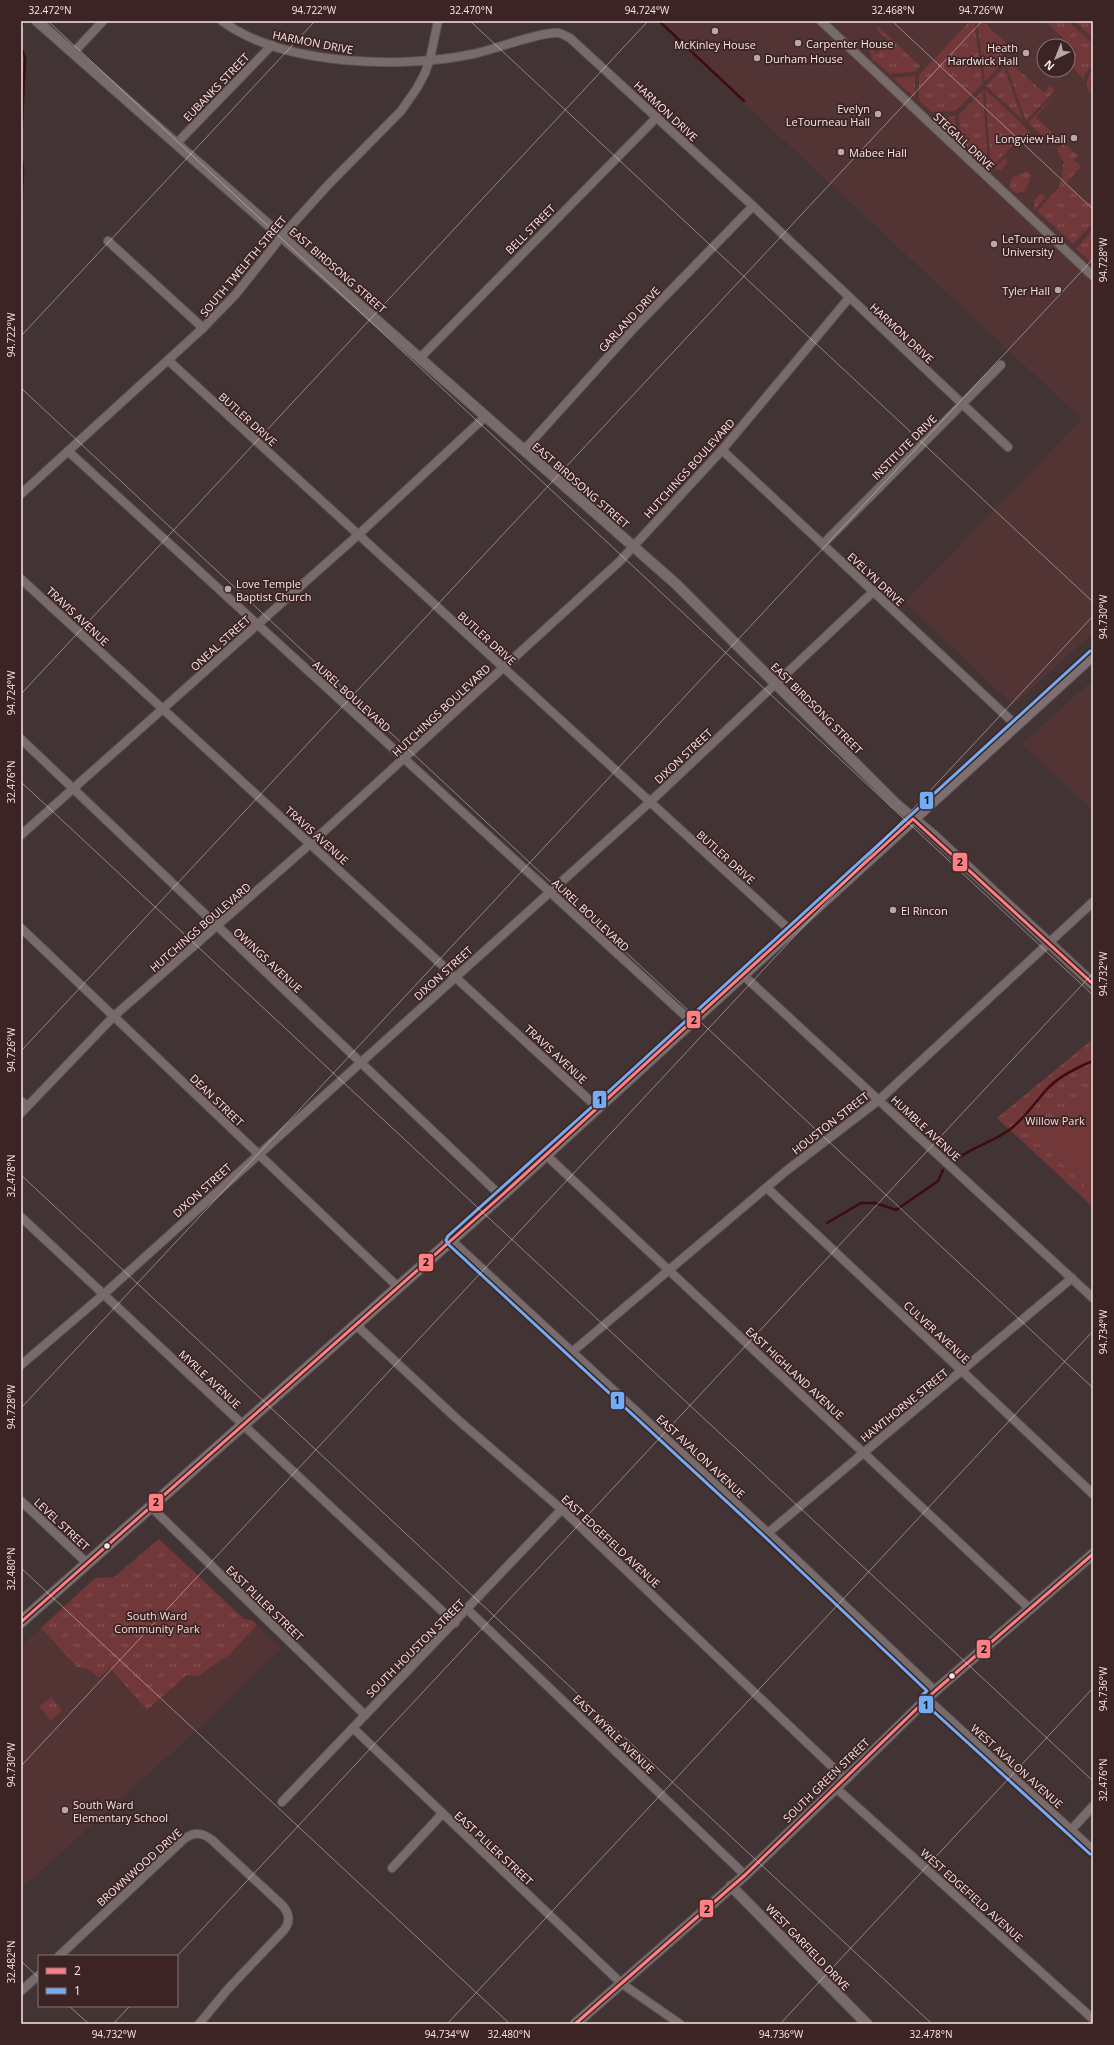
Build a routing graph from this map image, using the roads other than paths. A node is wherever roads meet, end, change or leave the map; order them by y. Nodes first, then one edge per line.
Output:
1 (37, 21) edge
2 (103, 21) edge
3 (222, 21) edge
4 (438, 21) edge
5 (821, 21) edge
6 (272, 46) junction
7 (73, 53) junction
8 (430, 59) junction
9 (657, 117) junction
10 (177, 143) junction
11 (753, 206) junction
12 (282, 236) junction
13 (108, 241) dead end
14 (1093, 276) edge
15 (849, 298) junction
16 (204, 328) junction
17 (420, 358) junction
18 (169, 361) junction
19 (1001, 365) dead end
20 (963, 404) junction
21 (486, 416) junction
22 (1008, 447) dead end
23 (524, 450) junction
24 (722, 450) junction
25 (68, 451) junction
26 (21, 494) edge
27 (358, 535) junction
28 (823, 544) junction
29 (634, 547) junction
30 (21, 579) edge
31 (874, 591) junction
32 (258, 624) junction
33 (1093, 655) edge
34 (503, 668) junction
35 (776, 683) junction
36 (162, 709) junction
37 (1016, 725) junction
38 (21, 739) edge
39 (405, 758) junction
40 (73, 788) junction
41 (650, 802) junction
42 (914, 819) junction
43 (21, 835) edge
44 (310, 844) junction
45 (550, 892) junction
46 (1093, 902) edge
47 (217, 927) junction
48 (21, 928) edge
49 (791, 931) junction
50 (1048, 942) junction
51 (743, 975) junction
52 (455, 977) junction
53 (1093, 984) edge
54 (114, 1016) junction
55 (692, 1022) junction
56 (361, 1062) junction
57 (879, 1100) junction
58 (23, 1107) edge
59 (598, 1108) junction
60 (257, 1155) junction
61 (546, 1155) junction
62 (767, 1188) junction
63 (501, 1196) junction
64 (21, 1216) edge
65 (451, 1240) junction
66 (669, 1271) junction
67 (1072, 1278) junction
68 (398, 1287) junction
69 (104, 1294) junction
70 (1093, 1298) edge
71 (356, 1325) junction
72 (572, 1352) junction
73 (21, 1365) edge
74 (963, 1371) junction
75 (243, 1425) junction
76 (865, 1452) junction
77 (1093, 1494) edge
78 (21, 1501) edge
79 (150, 1506) junction
80 (562, 1510) junction
81 (768, 1533) junction
82 (1093, 1554) edge
83 (87, 1563) junction
84 (1030, 1608) junction
85 (468, 1610) junction
86 (21, 1622) edge
87 (455, 1622) junction
88 (935, 1690) junction
89 (926, 1698) junction
90 (365, 1714) junction
91 (353, 1728) junction
92 (845, 1779) junction
93 (836, 1788) junction
94 (282, 1802) dead end
95 (1093, 1806) edge
96 (442, 1814) junction
97 (1071, 1830) junction
98 (1093, 1850) edge
99 (392, 1868) dead end
100 (744, 1875) junction
101 (731, 1886) junction
102 (60, 1955) edge
103 (38, 1976) edge
104 (621, 1983) junction
105 (21, 1991) edge
106 (1093, 2019) edge
107 (199, 2024) edge
108 (575, 2024) edge
109 (680, 2024) edge
110 (867, 2024) edge

1 - 7 street, EAST BIRDSONG STREET
2 - 7 street
3 - 6 street, HARMON DRIVE
4 - 8 street, SOUTH TWELFTH STREET
5 - 14 street, STEGALL DRIVE
6 - 8 street, HARMON DRIVE
6 - 10 street, EUBANKS STREET
7 - 10 street, EAST BIRDSONG STREET
8 - 9 street, HARMON DRIVE
8 - 12 street, SOUTH TWELFTH STREET
9 - 11 street, HARMON DRIVE
9 - 17 street, BELL STREET
10 - 12 street, EAST BIRDSONG STREET
11 - 15 street, HARMON DRIVE
11 - 23 street, GARLAND DRIVE
12 - 16 street, SOUTH TWELFTH STREET
12 - 17 street, EAST BIRDSONG STREET
13 - 16 street
15 - 20 street, HARMON DRIVE
15 - 24 street, HUTCHINGS BOULEVARD
16 - 18 street, SOUTH TWELFTH STREET
17 - 21 street, EAST BIRDSONG STREET
18 - 25 street, SOUTH TWELFTH STREET
18 - 27 street, BUTLER DRIVE
19 - 20 street, INSTITUTE DRIVE
20 - 22 street, HARMON DRIVE
20 - 28 street, INSTITUTE DRIVE
21 - 23 street, EAST BIRDSONG STREET
21 - 27 street, ONEAL STREET
23 - 29 street, EAST BIRDSONG STREET
24 - 28 street, EVELYN DRIVE
24 - 29 street, HUTCHINGS BOULEVARD
25 - 26 street, SOUTH TWELFTH STREET
25 - 32 street, AUREL BOULEVARD
27 - 32 street, ONEAL STREET
27 - 34 street, BUTLER DRIVE
28 - 31 street, EVELYN DRIVE
29 - 34 street, HUTCHINGS BOULEVARD
29 - 35 street, EAST BIRDSONG STREET
30 - 36 street, TRAVIS AVENUE
31 - 35 street, DIXON STREET
31 - 37 street, EVELYN DRIVE
32 - 36 street, ONEAL STREET
32 - 39 street, AUREL BOULEVARD
33 - 37 main road
34 - 39 street, HUTCHINGS BOULEVARD
34 - 41 street, BUTLER DRIVE
35 - 41 street, DIXON STREET
35 - 42 street, EAST BIRDSONG STREET
36 - 40 street, ONEAL STREET
36 - 44 street, TRAVIS AVENUE
37 - 42 main road
38 - 40 street, OWINGS AVENUE
39 - 44 street, HUTCHINGS BOULEVARD
39 - 45 street, AUREL BOULEVARD
40 - 43 street, ONEAL STREET
40 - 47 street, OWINGS AVENUE
41 - 45 street, DIXON STREET
41 - 49 street, BUTLER DRIVE
42 - 49 main road
42 - 50 street, EAST BIRDSONG STREET
44 - 47 street, HUTCHINGS BOULEVARD
44 - 52 street, TRAVIS AVENUE
45 - 52 street, DIXON STREET
45 - 55 street, AUREL BOULEVARD
46 - 50 street, HOUSTON STREET
47 - 54 street, HUTCHINGS BOULEVARD
47 - 56 street, OWINGS AVENUE
48 - 54 street, DEAN STREET
49 - 51 main road
50 - 53 street, EAST BIRDSONG STREET
50 - 57 street, HOUSTON STREET
51 - 55 main road
51 - 57 street, HUMBLE AVENUE
52 - 56 street, DIXON STREET
52 - 59 street, TRAVIS AVENUE
54 - 58 street, HUTCHINGS BOULEVARD
54 - 60 street, DEAN STREET
55 - 59 main road
56 - 60 street, DIXON STREET
56 - 63 street, OWINGS AVENUE
57 - 62 street, HOUSTON STREET
57 - 67 street, HUMBLE AVENUE
59 - 61 main road
60 - 68 street, DEAN STREET
60 - 69 street, DIXON STREET
61 - 63 main road
61 - 66 street, EAST HIGHLAND AVENUE
62 - 66 street, HOUSTON STREET
62 - 74 street, CULVER AVENUE
63 - 65 main road
64 - 69 street, MYRLE AVENUE
65 - 68 main road
65 - 72 street, EAST AVALON AVENUE
66 - 72 street, HOUSTON STREET
66 - 76 street, EAST HIGHLAND AVENUE
67 - 70 street, HUMBLE AVENUE
67 - 74 street, HAWTHORNE STREET
68 - 71 main road
69 - 73 street, DIXON STREET
69 - 75 street, MYRLE AVENUE
71 - 75 main road
71 - 80 street, EAST EDGEFIELD AVENUE
72 - 81 street, EAST AVALON AVENUE
74 - 76 street, HAWTHORNE STREET
74 - 77 street, CULVER AVENUE
75 - 79 main road
75 - 87 street, MYRLE AVENUE
76 - 81 street, HAWTHORNE STREET
76 - 84 street, EAST HIGHLAND AVENUE
78 - 83 street, LEVEL STREET
79 - 83 main road
79 - 90 street, EAST PLILER STREET
80 - 85 street, SOUTH HOUSTON STREET
80 - 92 street, EAST EDGEFIELD AVENUE
81 - 88 street, EAST AVALON AVENUE
82 - 84 street, SOUTH GREEN STREET
83 - 86 main road
84 - 88 street, SOUTH GREEN STREET
85 - 87 street, SOUTH HOUSTON STREET
85 - 100 street, EAST MYRLE AVENUE
87 - 90 street, SOUTH HOUSTON STREET
88 - 89 street, SOUTH GREEN STREET
89 - 92 street, SOUTH GREEN STREET
89 - 97 street, WEST AVALON AVENUE
90 - 91 street, SOUTH HOUSTON STREET
91 - 94 street, SOUTH HOUSTON STREET
91 - 96 street, EAST PLILER STREET
92 - 93 street, SOUTH GREEN STREET
93 - 100 street, SOUTH GREEN STREET
93 - 106 street, WEST EDGEFIELD AVENUE
95 - 97 street
96 - 99 street
96 - 104 street, EAST PLILER STREET
97 - 98 street, WEST AVALON AVENUE
100 - 101 street, SOUTH GREEN STREET
101 - 104 street, SOUTH GREEN STREET
101 - 110 street, WEST GARFIELD DRIVE
102 - 107 street, BROWNWOOD DRIVE
103 - 105 street
104 - 108 street, SOUTH GREEN STREET
104 - 109 street, EAST PLILER STREET

